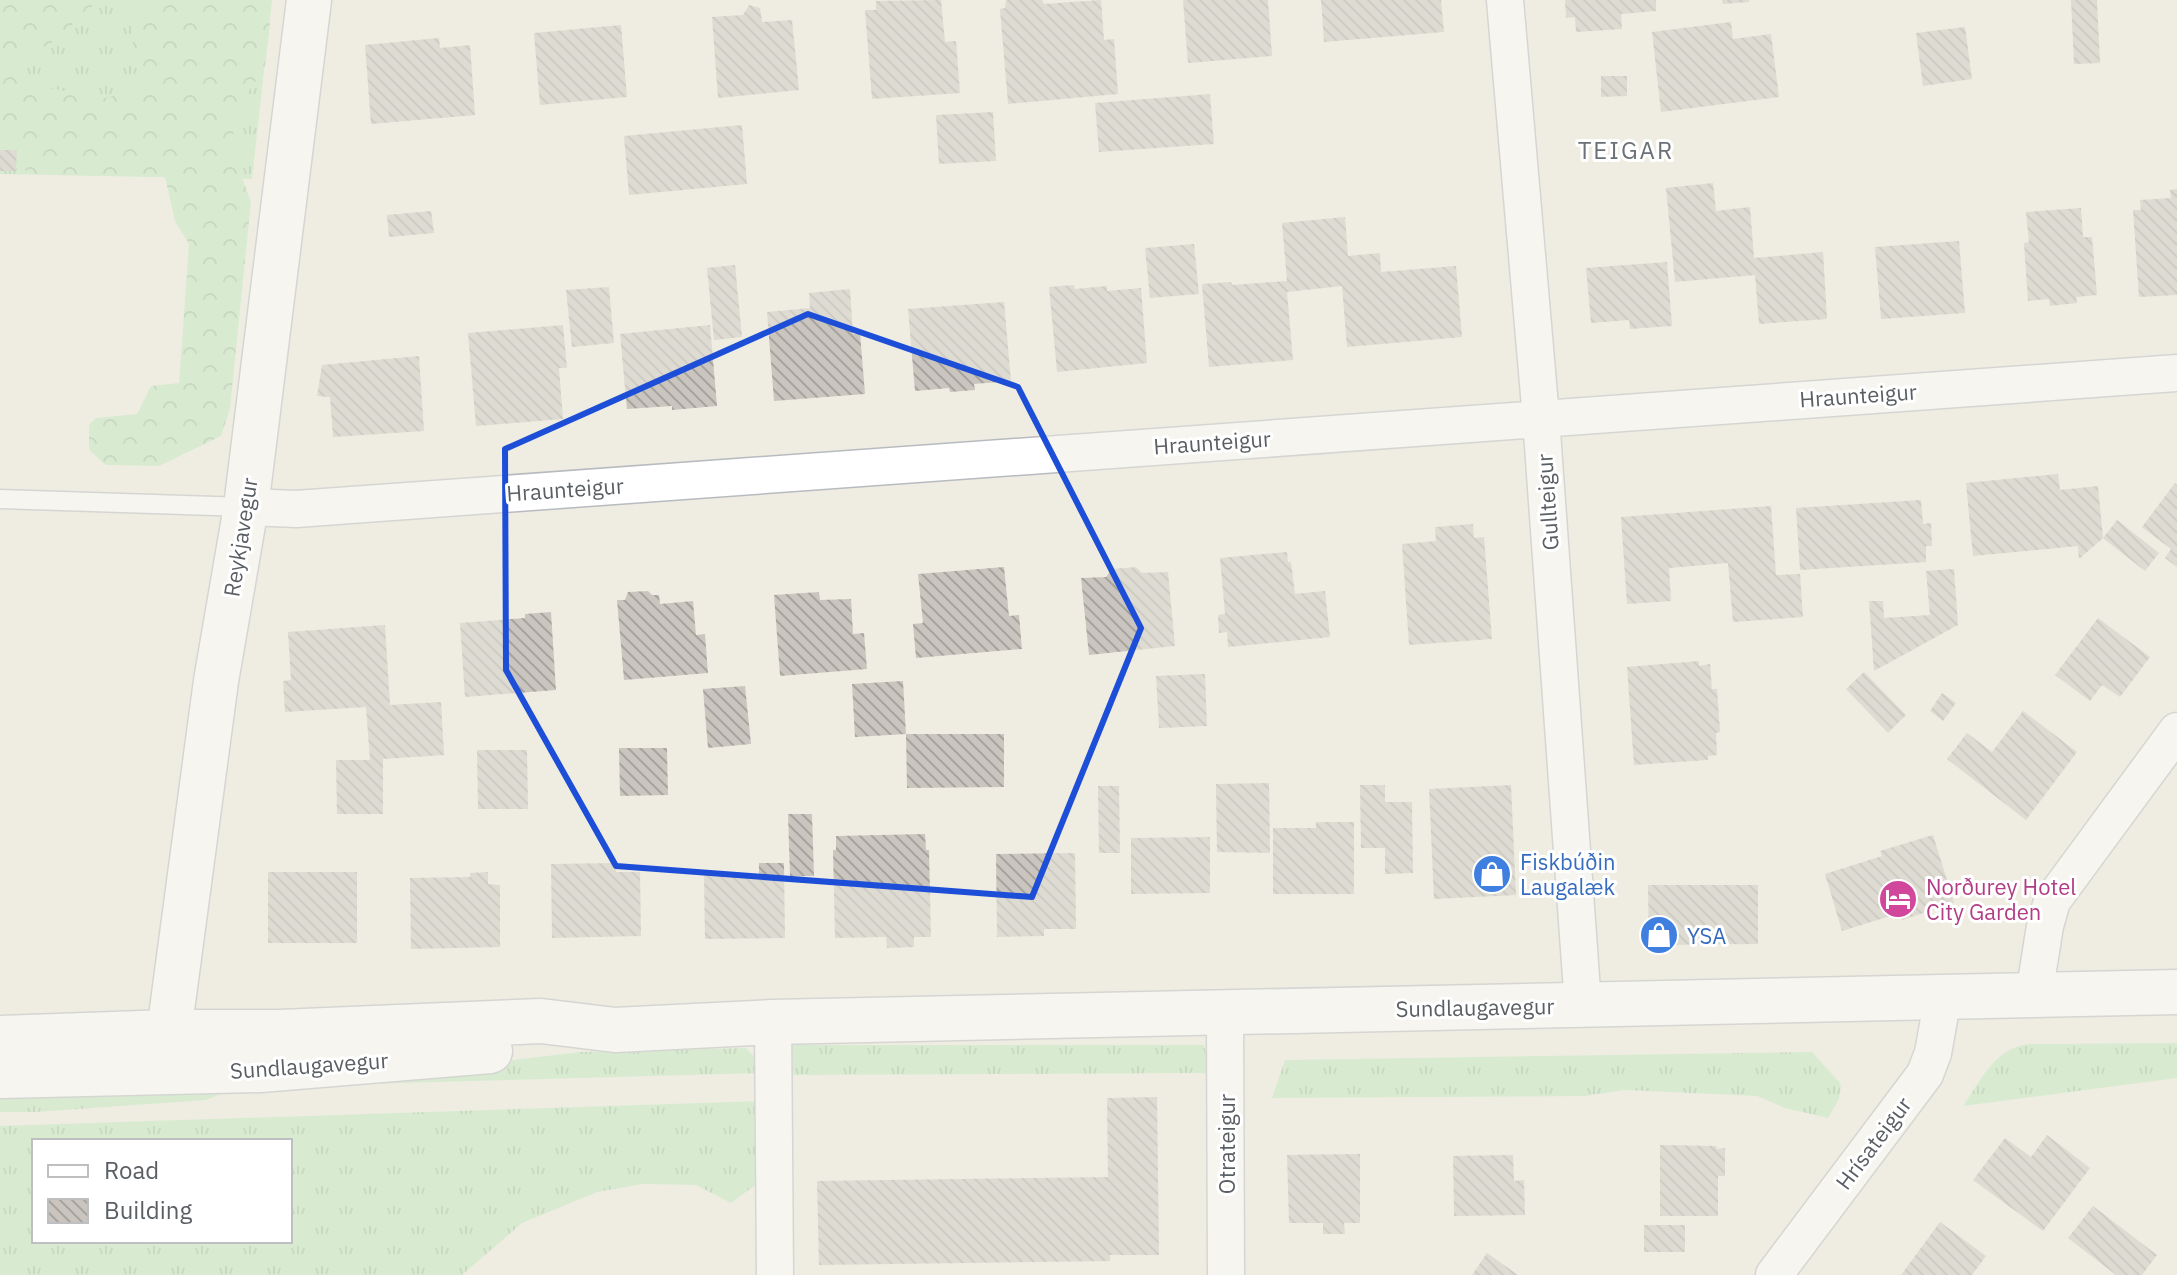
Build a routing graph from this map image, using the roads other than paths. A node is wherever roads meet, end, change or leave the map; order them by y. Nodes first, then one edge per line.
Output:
1 (309, 0) edge
2 (1505, 0) edge
3 (2177, 373) edge
4 (1541, 418) junction
5 (0, 499) edge
6 (246, 507) junction
7 (2177, 731) edge
8 (2177, 992) edge
9 (2034, 995) junction
10 (1943, 997) junction
11 (1583, 1005) junction
12 (1225, 1012) junction
13 (773, 1022) junction
14 (0, 1038) edge
15 (170, 1052) junction
16 (0, 1076) edge
17 (775, 1275) edge
18 (1226, 1275) edge
19 (1774, 1275) edge

1 - 6 street, Reykjavegur
2 - 4 street, Gullteigur
3 - 4 street, Hraunteigur
4 - 6 street, Hraunteigur
4 - 11 street, Gullteigur
5 - 6 lane
6 - 15 street, Reykjavegur
7 - 9 street
8 - 9 street, Sundlaugavegur
9 - 10 street, Sundlaugavegur
10 - 11 street, Sundlaugavegur
10 - 19 street, Hrísateigur
11 - 12 street, Sundlaugavegur
12 - 13 street, Sundlaugavegur
12 - 18 street, Otrateigur
13 - 15 street, Sundlaugavegur
13 - 17 street
14 - 15 street, Sundlaugavegur
15 - 16 street, Sundlaugavegur

